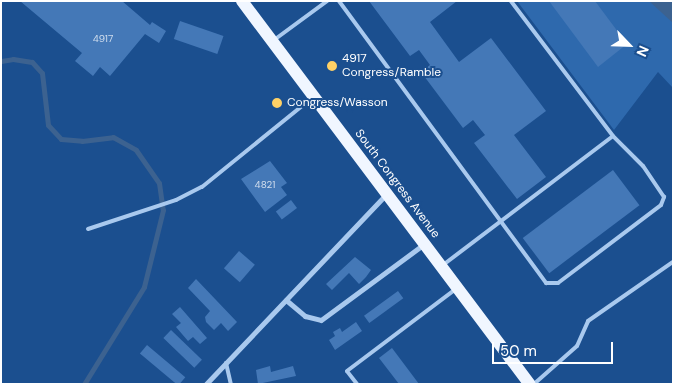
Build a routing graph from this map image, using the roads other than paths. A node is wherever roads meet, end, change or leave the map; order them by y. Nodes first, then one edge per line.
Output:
1 (242, 1) edge
2 (327, 1) edge
3 (340, 1) edge
4 (511, 1) edge
5 (272, 42) junction
6 (313, 96) junction
7 (613, 136) junction
8 (386, 194) junction
9 (500, 221) junction
10 (88, 230) dead end
11 (424, 244) junction
12 (673, 262) edge
13 (441, 266) junction
14 (458, 288) junction
15 (286, 300) junction
16 (226, 363) junction
17 (206, 384) edge
18 (231, 384) edge
19 (357, 384) edge
20 (530, 384) edge
21 (534, 384) edge

1 - 5 main road, South Congress Avenue
2 - 5 lane
3 - 9 lane
4 - 7 lane
5 - 6 main road, South Congress Avenue
6 - 8 main road, South Congress Avenue
6 - 10 lane
7 - 9 lane
7 - 9 lane
8 - 11 main road, South Congress Avenue
8 - 15 street
9 - 13 lane
11 - 13 main road, South Congress Avenue
11 - 15 street
12 - 21 lane
13 - 14 main road, South Congress Avenue
14 - 19 lane
14 - 20 main road, South Congress Avenue
15 - 16 street
16 - 17 street
16 - 18 lane

